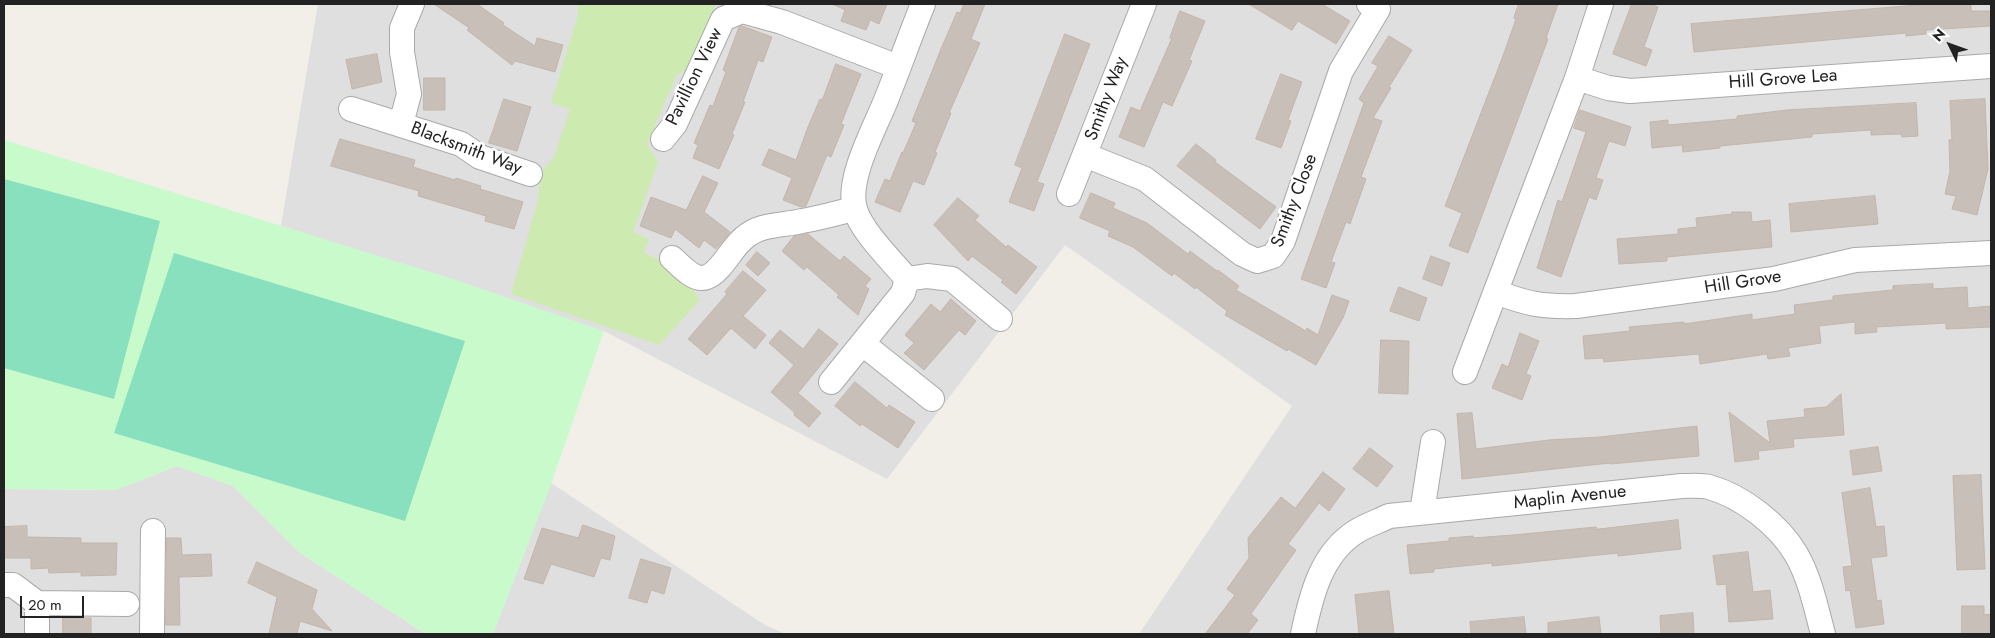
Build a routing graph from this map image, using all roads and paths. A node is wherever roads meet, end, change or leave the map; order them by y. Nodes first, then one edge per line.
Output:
1 (412, 4) edge
2 (923, 4) edge
3 (1144, 4) edge
4 (1369, 4) edge
5 (1601, 4) edge
6 (1991, 66) edge
7 (898, 67) junction
8 (1577, 78) junction
9 (351, 109) dead end
10 (401, 124) junction
11 (663, 139) dead end
12 (1085, 155) junction
13 (530, 174) dead end
14 (1069, 194) dead end
15 (854, 209) junction
16 (1991, 253) edge
17 (672, 258) dead end
18 (907, 279) junction
19 (1496, 292) junction
20 (1000, 319) dead end
21 (863, 344) junction
22 (1465, 372) dead end
23 (832, 382) dead end
24 (932, 399) dead end
25 (1433, 442) dead end
26 (1422, 512) junction
27 (153, 531) dead end
28 (4, 584) edge
29 (37, 604) junction
30 (126, 604) dead end
31 (38, 634) edge
32 (152, 634) edge
33 (1303, 634) edge
34 (1823, 634) edge

1 - 10 street, Blacksmith Way
2 - 7 street
3 - 12 street, Smithy Way
4 - 12 street, Smithy Close
5 - 8 street
6 - 8 street, Hill Grove Lea
7 - 11 street, Pavillion View
7 - 15 street
8 - 19 street
9 - 10 street, Blacksmith Way
10 - 13 street, Blacksmith Way
12 - 14 street, Smithy Way
15 - 17 street
15 - 18 street
16 - 19 street, Hill Grove
18 - 20 street
18 - 21 street
19 - 22 street
21 - 23 street
21 - 24 street
25 - 26 street
26 - 33 street, Maplin Avenue
26 - 34 street, Maplin Avenue
27 - 32 street
28 - 29 street
29 - 30 street
29 - 31 street

